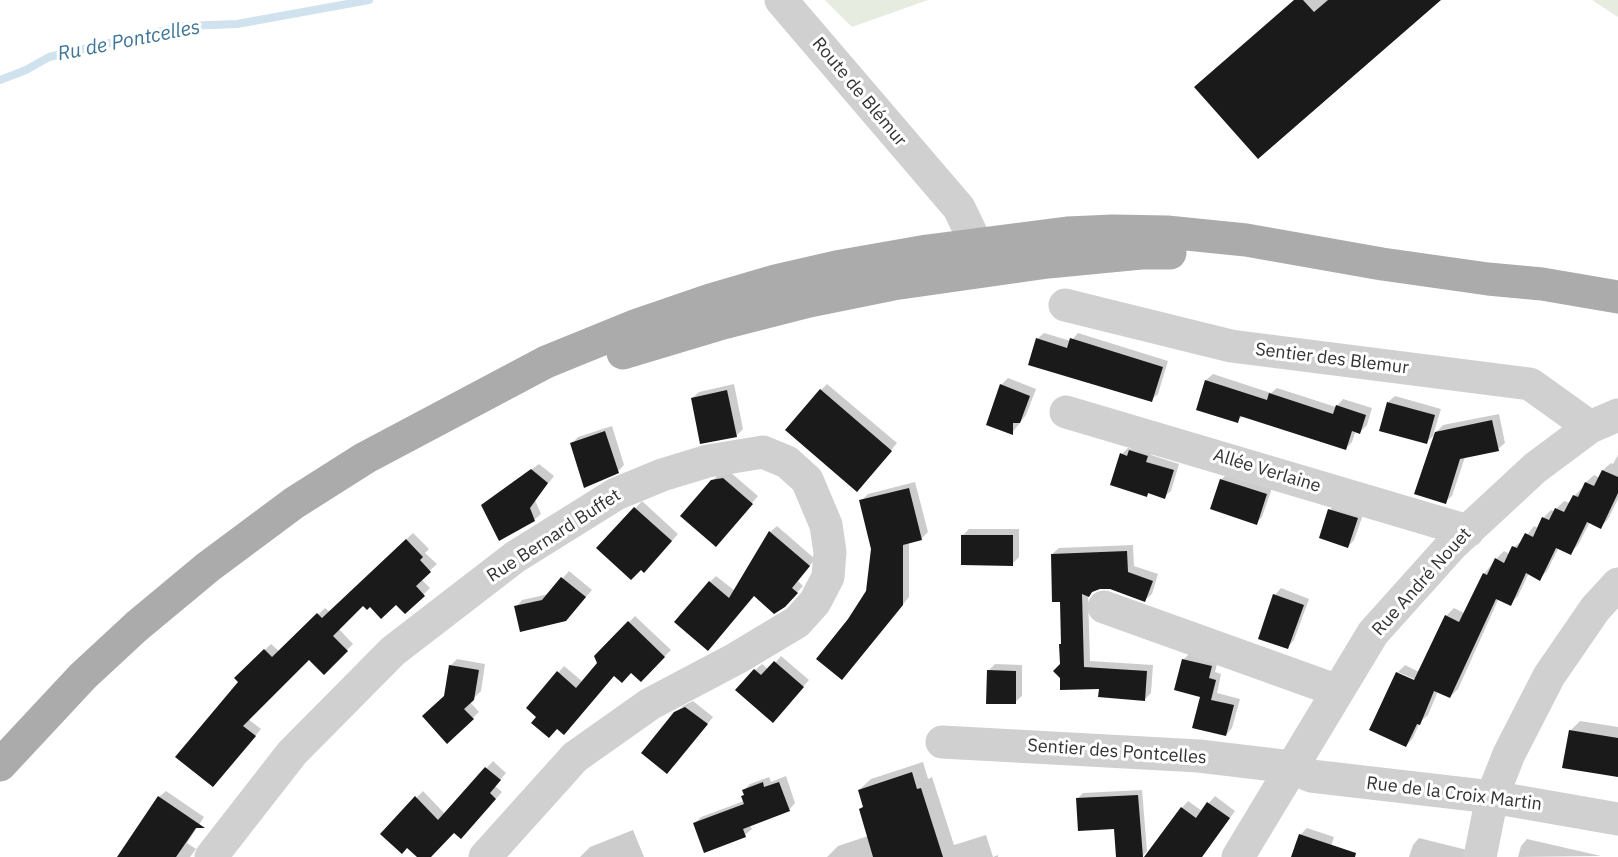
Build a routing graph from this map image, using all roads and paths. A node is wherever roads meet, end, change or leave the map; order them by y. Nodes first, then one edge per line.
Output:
1 (781, 0) edge
2 (964, 259) junction
3 (1542, 284) junction
4 (1618, 284) edge
5 (1618, 297) edge
6 (1065, 305) dead end
7 (1066, 412) dead end
8 (1604, 421) edge
9 (1468, 531) junction
10 (1618, 584) edge
11 (1104, 607) dead end
12 (1338, 691) junction
13 (942, 741) dead end
14 (0, 765) edge
15 (1291, 767) junction
16 (1492, 797) junction
17 (1618, 819) edge
18 (211, 857) edge
19 (485, 857) edge
20 (1238, 857) edge
21 (1480, 857) edge

1 - 2 street, Route de Blémur
2 - 3 main road
2 - 14 main road
3 - 4 main road
3 - 5 main road
6 - 8 street, Sentier des Blemur
7 - 9 street, Allée Verlaine
8 - 9 street, Rue André Nouet
9 - 12 street, Rue André Nouet
10 - 16 street
11 - 12 street
12 - 15 street, Rue André Nouet
13 - 15 street, Sentier des Pontcelles
15 - 16 street, Rue de la Croix Martin
15 - 20 street, Rue André Nouet
16 - 17 street, Rue de la Croix Martin
16 - 21 street
18 - 19 street, Rue Bernard Buffet

